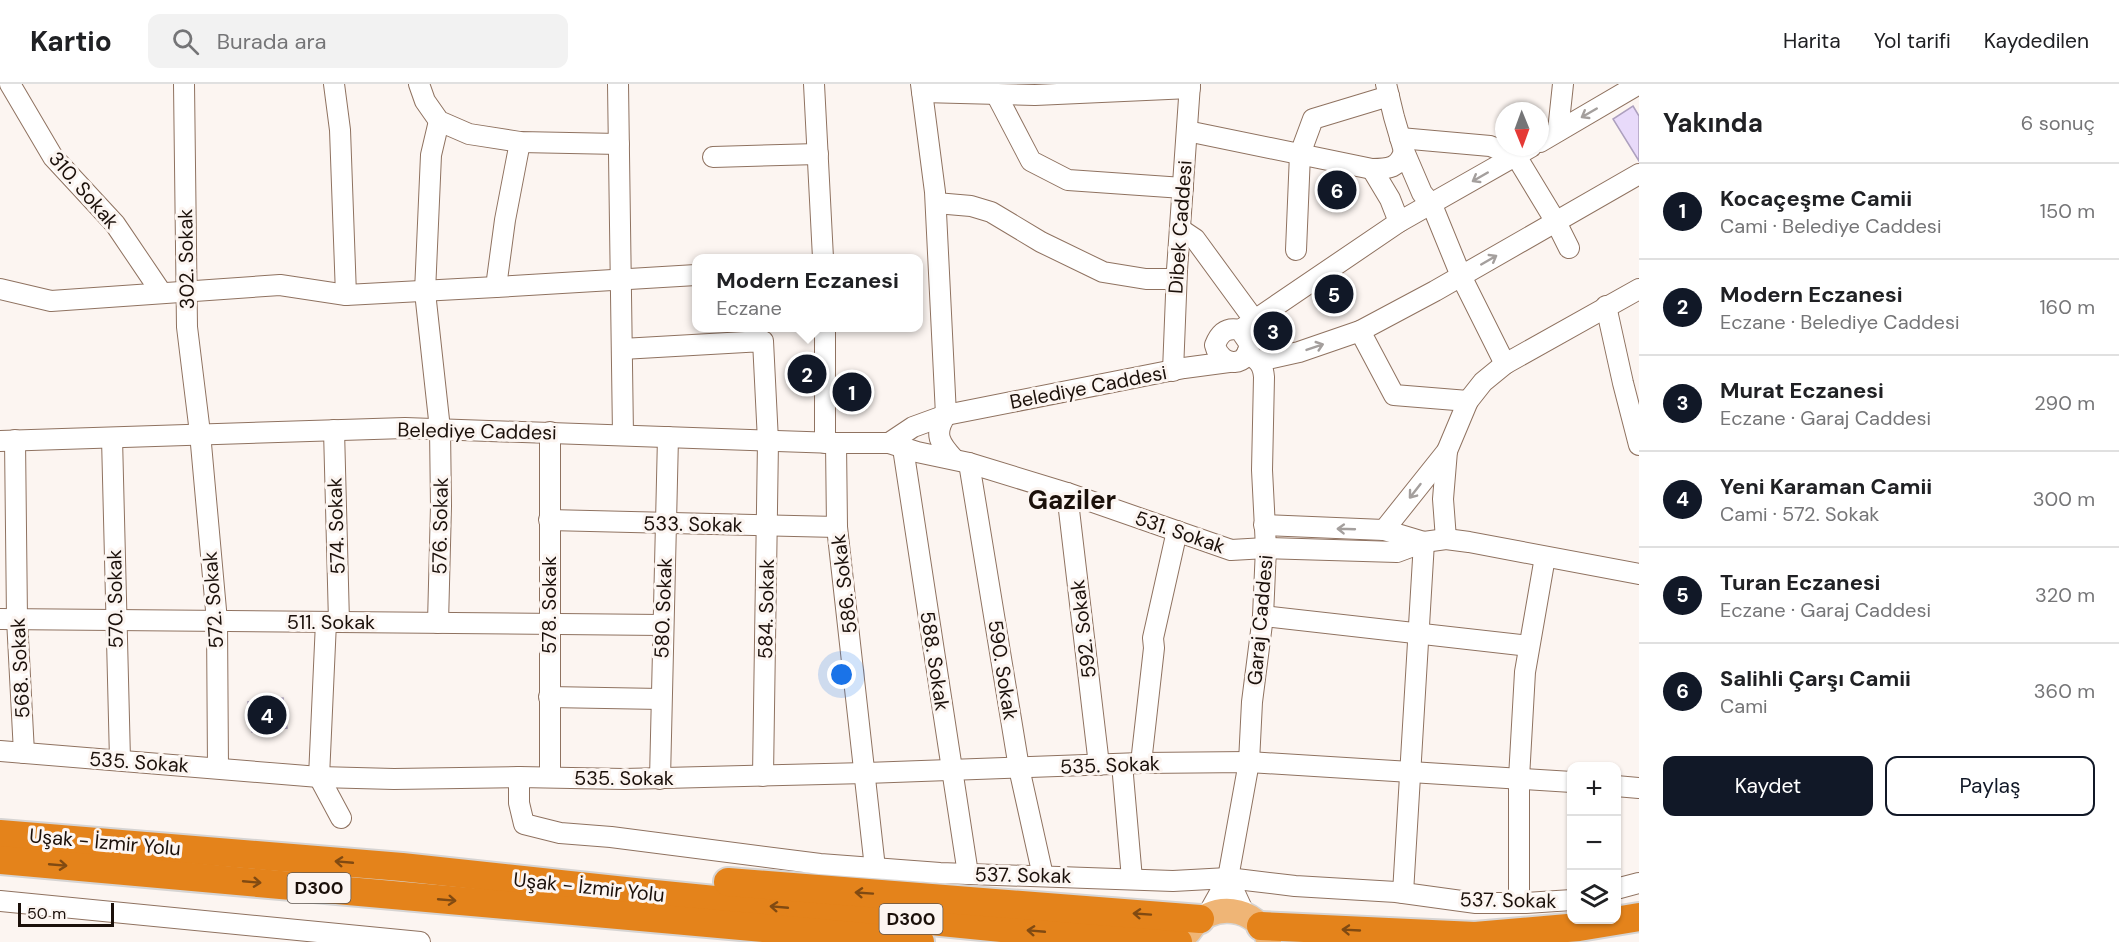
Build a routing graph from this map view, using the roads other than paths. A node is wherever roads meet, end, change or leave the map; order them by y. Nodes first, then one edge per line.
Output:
1 (10, 84) edge
2 (184, 84) edge
3 (334, 84) edge
4 (419, 84) edge
5 (618, 84) edge
6 (811, 84) edge
7 (1563, 84) edge
8 (1639, 84) edge
9 (1190, 86) edge
10 (921, 88) edge
11 (1095, 88) edge
12 (1388, 90) edge
13 (996, 94) junction
14 (439, 121) junction
15 (1187, 131) junction
16 (1558, 131) junction
17 (1549, 136) edge
18 (520, 142) junction
19 (620, 144) junction
20 (1402, 144) junction
21 (1495, 147) edge
22 (818, 154) junction
23 (1300, 154) junction
24 (1513, 156) edge
25 (1525, 156) edge
26 (712, 157) dead end
27 (1372, 169) junction
28 (1639, 174) edge
29 (1183, 188) junction
30 (1427, 199) junction
31 (936, 203) junction
32 (1396, 215) junction
33 (1556, 222) junction
34 (1180, 229) junction
35 (1569, 248) dead end
36 (1296, 249) dead end
37 (823, 254) edge
38 (692, 275) edge
39 (1461, 276) junction
40 (621, 279) junction
41 (1176, 279) junction
42 (496, 287) junction
43 (0, 289) edge
44 (1639, 289) edge
45 (186, 290) junction
46 (161, 292) junction
47 (425, 292) junction
48 (346, 296) junction
49 (1606, 306) junction
50 (1248, 326) junction
51 (1360, 331) junction
52 (825, 332) edge
53 (1215, 345) junction
54 (622, 348) junction
55 (1253, 357) junction
56 (1229, 362) junction
57 (1505, 364) junction
58 (1178, 369) junction
59 (1631, 383) edge
60 (1468, 402) junction
61 (946, 415) junction
62 (440, 429) junction
63 (334, 430) junction
64 (549, 432) junction
65 (200, 434) junction
66 (623, 435) junction
67 (668, 437) junction
68 (112, 438) junction
69 (8, 440) edge
70 (768, 441) junction
71 (831, 443) junction
72 (896, 445) junction
73 (1639, 445) edge
74 (1447, 451) junction
75 (962, 461) junction
76 (1067, 493) junction
77 (549, 520) junction
78 (665, 524) junction
79 (1264, 525) junction
80 (767, 526) junction
81 (837, 527) junction
82 (1384, 530) junction
83 (1177, 531) junction
84 (1446, 540) junction
85 (1424, 542) junction
86 (1266, 548) junction
87 (1545, 557) junction
88 (1639, 574) edge
89 (1263, 616) junction
90 (8, 619) edge
91 (116, 620) junction
92 (217, 621) junction
93 (333, 622) junction
94 (438, 623) junction
95 (549, 624) junction
96 (662, 625) junction
97 (1419, 633) junction
98 (1529, 646) junction
99 (549, 697) junction
100 (661, 699) junction
101 (0, 751) edge
102 (24, 753) junction
103 (120, 760) junction
104 (1249, 762) junction
105 (1131, 763) junction
106 (1099, 765) junction
107 (218, 768) junction
108 (1019, 768) junction
109 (952, 770) junction
110 (1411, 772) junction
111 (866, 773) junction
112 (763, 776) junction
113 (319, 777) junction
114 (519, 777) junction
115 (550, 777) junction
116 (660, 778) junction
117 (1519, 778) junction
118 (1567, 782) edge
119 (1621, 786) edge
120 (1639, 788) edge
121 (341, 818) dead end
122 (0, 834) edge
123 (0, 860) edge
124 (402, 867) junction
125 (875, 868) junction
126 (968, 874) junction
127 (1043, 876) junction
128 (1228, 878) junction
129 (1132, 879) junction
130 (1639, 883) edge
131 (1621, 888) edge
132 (1403, 893) junction
133 (1567, 900) edge
134 (0, 901) edge
135 (1519, 903) junction
136 (490, 904) junction
137 (641, 905) junction
138 (1639, 917) edge
139 (1198, 925) edge
140 (1258, 927) edge
141 (319, 937) edge
142 (1639, 937) edge
143 (420, 942) edge
144 (712, 942) edge
145 (920, 942) edge
146 (1178, 942) edge
147 (1605, 942) edge

1 - 46 street, 310. Sokak
2 - 45 street, 302. Sokak
3 - 48 street
4 - 14 street
5 - 19 street
6 - 22 street
7 - 16 street
8 -> 16 street
9 - 11 street
9 - 15 street, Dibek Caddesi
10 - 13 street
10 - 31 street
11 - 13 street
12 - 20 street
12 - 23 street
13 - 29 street
14 - 18 street
14 - 47 street, 576. Sokak
15 - 23 street
15 - 29 street, Dibek Caddesi
16 - 17 street
18 - 19 street
18 - 42 street
19 - 40 street
20 - 21 street
20 - 27 street
20 - 30 street
22 - 26 street
22 - 37 street
23 - 27 street
23 - 36 street
24 -> 30 street
25 - 33 street
27 - 32 street
28 - 33 street, Belediye Caddesi
29 - 34 street, Dibek Caddesi
30 - 32 street
30 - 39 street
31 - 41 street
31 - 61 street
32 - 50 street
33 - 35 street
39 -> 33 street, Belediye Caddesi
34 - 41 street, Dibek Caddesi
34 - 50 street, Garaj Caddesi
38 - 40 street
39 - 51 street, Belediye Caddesi
39 - 57 street
40 - 42 street
40 - 54 street
41 - 58 street, Dibek Caddesi
42 - 47 street
43 - 46 street
44 - 49 street
45 - 46 street
45 - 48 street
45 - 65 street, 302. Sokak
47 - 48 street
47 - 62 street, 576. Sokak
49 - 57 street
49 - 59 street
50 - 53 street
50 - 55 street, Garaj Caddesi
55 -> 51 street, Belediye Caddesi
51 - 60 street
52 - 71 street, 586. Sokak
53 - 56 street
53 - 58 street
54 - 66 street
54 - 70 street, 584. Sokak
55 - 56 street, Belediye Caddesi
55 - 79 street, Garaj Caddesi
56 - 58 street, Belediye Caddesi
57 - 60 street
58 - 61 street, Belediye Caddesi
59 - 73 street
60 - 74 street
61 - 72 street, Belediye Caddesi
61 - 75 street
62 - 63 street, Belediye Caddesi
62 - 64 street, Belediye Caddesi
62 - 94 street, 576. Sokak
63 - 65 street, Belediye Caddesi
63 - 93 street, 574. Sokak
64 - 66 street, Belediye Caddesi
64 - 77 street, 578. Sokak
65 - 68 street, Belediye Caddesi
65 - 92 street, 572. Sokak
66 - 67 street, Belediye Caddesi
67 - 70 street, Belediye Caddesi
67 - 78 street, 580. Sokak
68 - 69 street, Belediye Caddesi
68 - 91 street, 570. Sokak
69 - 90 street, 568. Sokak
70 - 71 street, Belediye Caddesi
70 - 80 street, 584. Sokak
71 - 72 street, Belediye Caddesi
71 - 81 street, 586. Sokak
72 - 75 street, 531. Sokak
72 - 109 street, 588. Sokak
74 -> 82 street
74 - 84 street
75 - 76 street, 531. Sokak
75 - 108 street, 590. Sokak
76 - 83 street, 531. Sokak
76 - 106 street, 592. Sokak
77 - 78 street, 533. Sokak
77 - 95 street, 578. Sokak
78 - 80 street, 533. Sokak
78 - 96 street, 580. Sokak
82 -> 79 street
79 - 86 street, Garaj Caddesi
80 - 81 street, 533. Sokak
80 - 112 street, 584. Sokak
81 - 111 street, 586. Sokak
82 - 85 street
83 - 86 street, 531. Sokak
83 - 105 street
84 - 85 street
84 - 87 street
85 - 86 street, 531. Sokak
85 - 97 street
86 - 89 street, Garaj Caddesi
87 - 88 street
87 - 98 street
89 - 97 street
89 - 104 street, Garaj Caddesi
90 - 91 street, 511. Sokak
90 - 102 street, 568. Sokak
91 - 92 street, 511. Sokak
91 - 103 street, 570. Sokak
92 - 93 street, 511. Sokak
92 - 107 street, 572. Sokak
93 - 94 street, 511. Sokak
93 - 113 street, 574. Sokak
94 - 95 street, 511. Sokak
95 - 96 street, 511. Sokak
95 - 99 street, 578. Sokak
96 - 100 street, 580. Sokak
97 - 98 street
97 - 110 street
98 - 117 street
99 - 100 street
99 - 115 street, 578. Sokak
100 - 116 street, 580. Sokak
101 - 102 street, 535. Sokak
102 - 103 street, 535. Sokak
103 - 107 street, 535. Sokak
104 - 105 street, 535. Sokak
104 - 110 street, 535. Sokak
104 - 128 street, Garaj Caddesi
105 - 106 street, 535. Sokak
105 - 129 street
106 - 108 street, 535. Sokak
107 - 113 street, 535. Sokak
108 - 109 street, 535. Sokak
108 - 127 street, 590. Sokak
109 - 111 street, 535. Sokak
109 - 126 street, 588. Sokak
110 - 117 street, 535. Sokak
110 - 132 street
111 - 112 street, 535. Sokak
111 - 125 street, 586. Sokak
112 - 116 street, 535. Sokak
113 - 114 street, 535. Sokak
113 - 121 street
114 - 115 street, 535. Sokak
114 - 125 street, 537. Sokak
115 - 116 street, 535. Sokak
117 - 118 street, 535. Sokak
117 - 135 street
119 - 120 street
124 -> 122 highway, Uşak - İzmir Yolu / D300
123 -> 136 highway, Uşak - İzmir Yolu / D300
124 - 137 highway, Uşak - İzmir Yolu / D300
139 -> 124 highway
125 - 126 street, 537. Sokak
126 - 127 street, 537. Sokak
127 - 129 street, 537. Sokak
128 - 129 street, 537. Sokak
128 - 132 street, 537. Sokak
128 - 139 street, Garaj Caddesi
128 - 140 street
130 - 131 street
132 - 135 street, 537. Sokak
133 - 135 street, 537. Sokak
134 - 141 street
136 - 137 highway, Uşak - İzmir Yolu / D300
136 - 144 highway
137 - 145 highway, Uşak - İzmir Yolu / D300
146 -> 137 highway, Uşak - İzmir Yolu / D300
138 -> 140 highway
139 - 140 main road
141 - 143 street
142 - 147 highway

